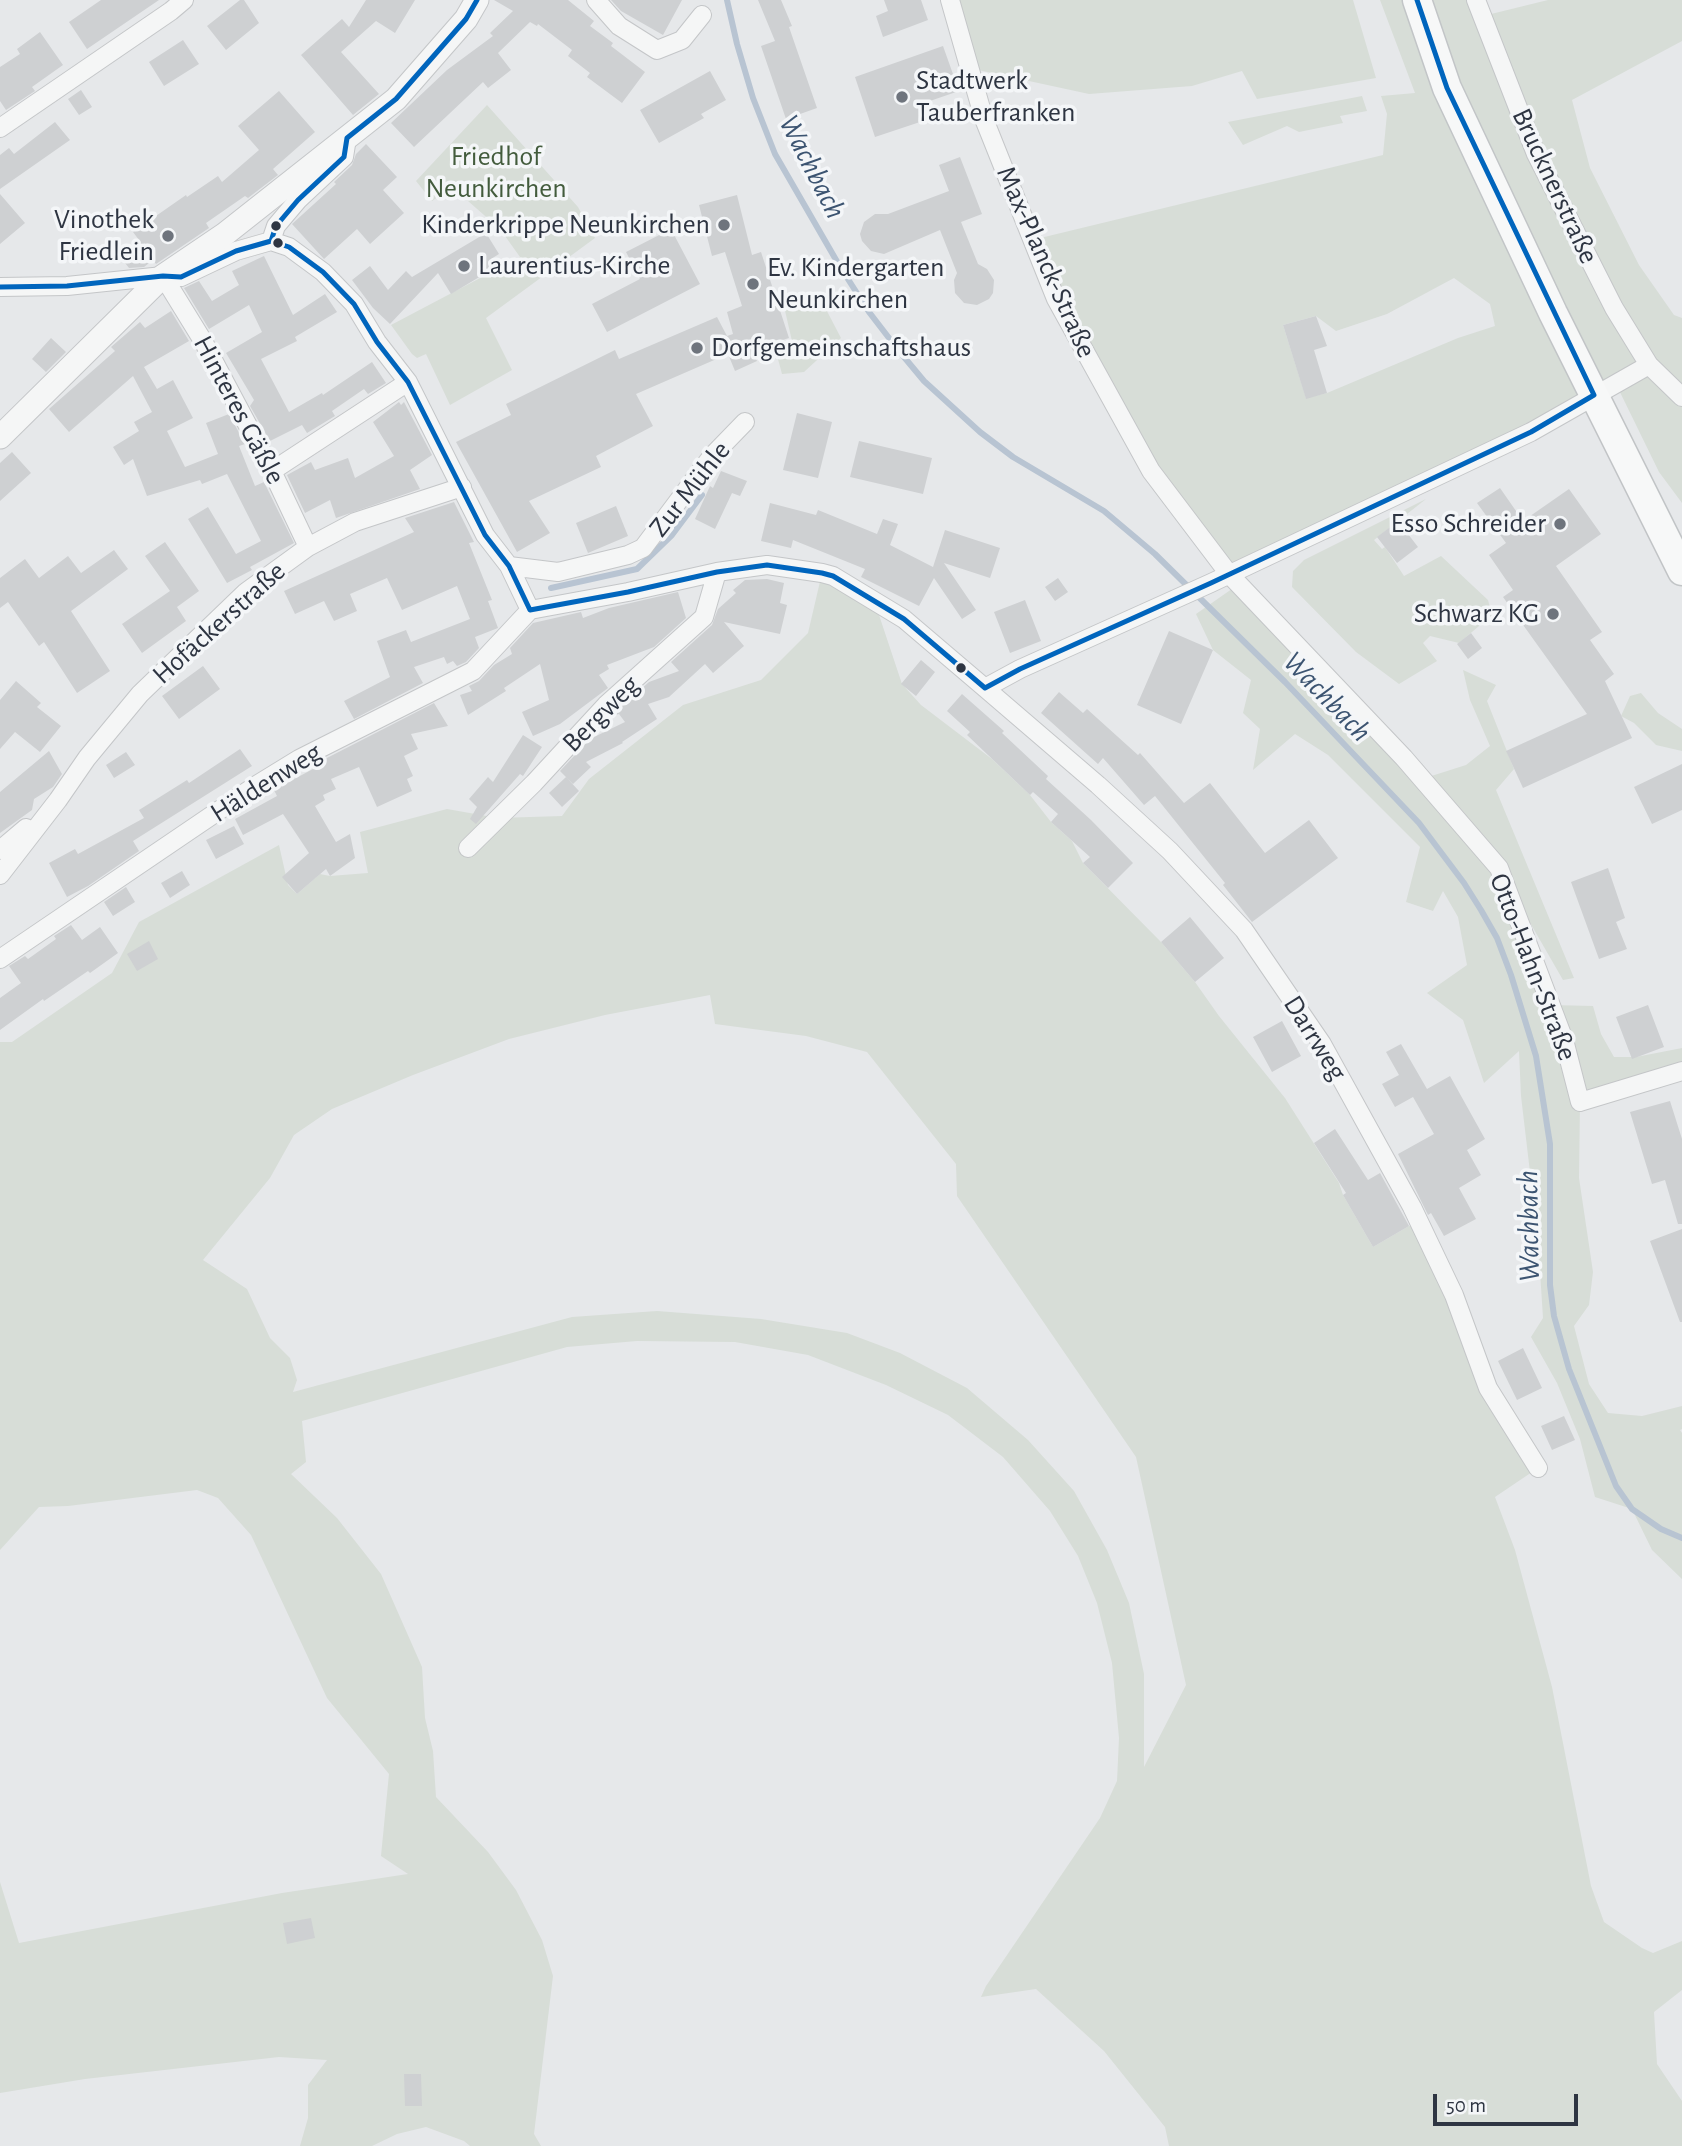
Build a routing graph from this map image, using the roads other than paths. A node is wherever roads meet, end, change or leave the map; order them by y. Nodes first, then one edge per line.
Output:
1 (184, 0) edge
2 (477, 0) edge
3 (596, 0) edge
4 (950, 0) edge
5 (1417, 0) edge
6 (1476, 0) edge
7 (702, 15) dead end
8 (0, 128) edge
9 (347, 138) junction
10 (271, 241) junction
11 (163, 276) junction
12 (0, 287) edge
13 (1649, 365) junction
14 (408, 382) junction
15 (1594, 395) junction
16 (1682, 397) edge
17 (745, 422) dead end
18 (0, 437) edge
19 (272, 471) junction
20 (463, 487) junction
21 (308, 547) junction
22 (509, 566) junction
23 (1682, 571) edge
24 (717, 572) junction
25 (1230, 574) junction
26 (530, 610) junction
27 (985, 688) junction
28 (58, 800) junction
29 (468, 848) dead end
30 (0, 850) edge
31 (0, 874) edge
32 (0, 959) edge
33 (1682, 1071) edge
34 (1538, 1468) dead end

1 - 8 street
2 - 9 street
3 - 7 street
4 - 25 street, Max-Planck-Straße
5 - 15 main road
6 - 13 street, Brucknerstraße
9 - 10 street
9 - 11 street
10 - 11 street
10 - 14 street
11 - 12 street
11 - 18 street
11 - 19 street, Hinteres Gäßle
13 - 15 street
13 - 16 street, Brucknerstraße
14 - 19 street
14 - 20 street
15 - 23 main road
15 - 25 street
17 - 22 street, Zur Mühle
19 - 21 street, Hinteres Gäßle
20 - 21 street, Hofäckerstraße
20 - 22 street
21 - 28 street, Hofäckerstraße
22 - 26 street
24 - 26 street, Darrweg
24 - 27 street, Darrweg
24 - 29 street, Bergweg
25 - 27 street
25 - 33 street, Otto-Hahn-Straße
26 - 32 street, Häldenweg
27 - 34 street, Darrweg
28 - 30 street, Hofäckerstraße
28 - 31 street, Hofäckerstraße

